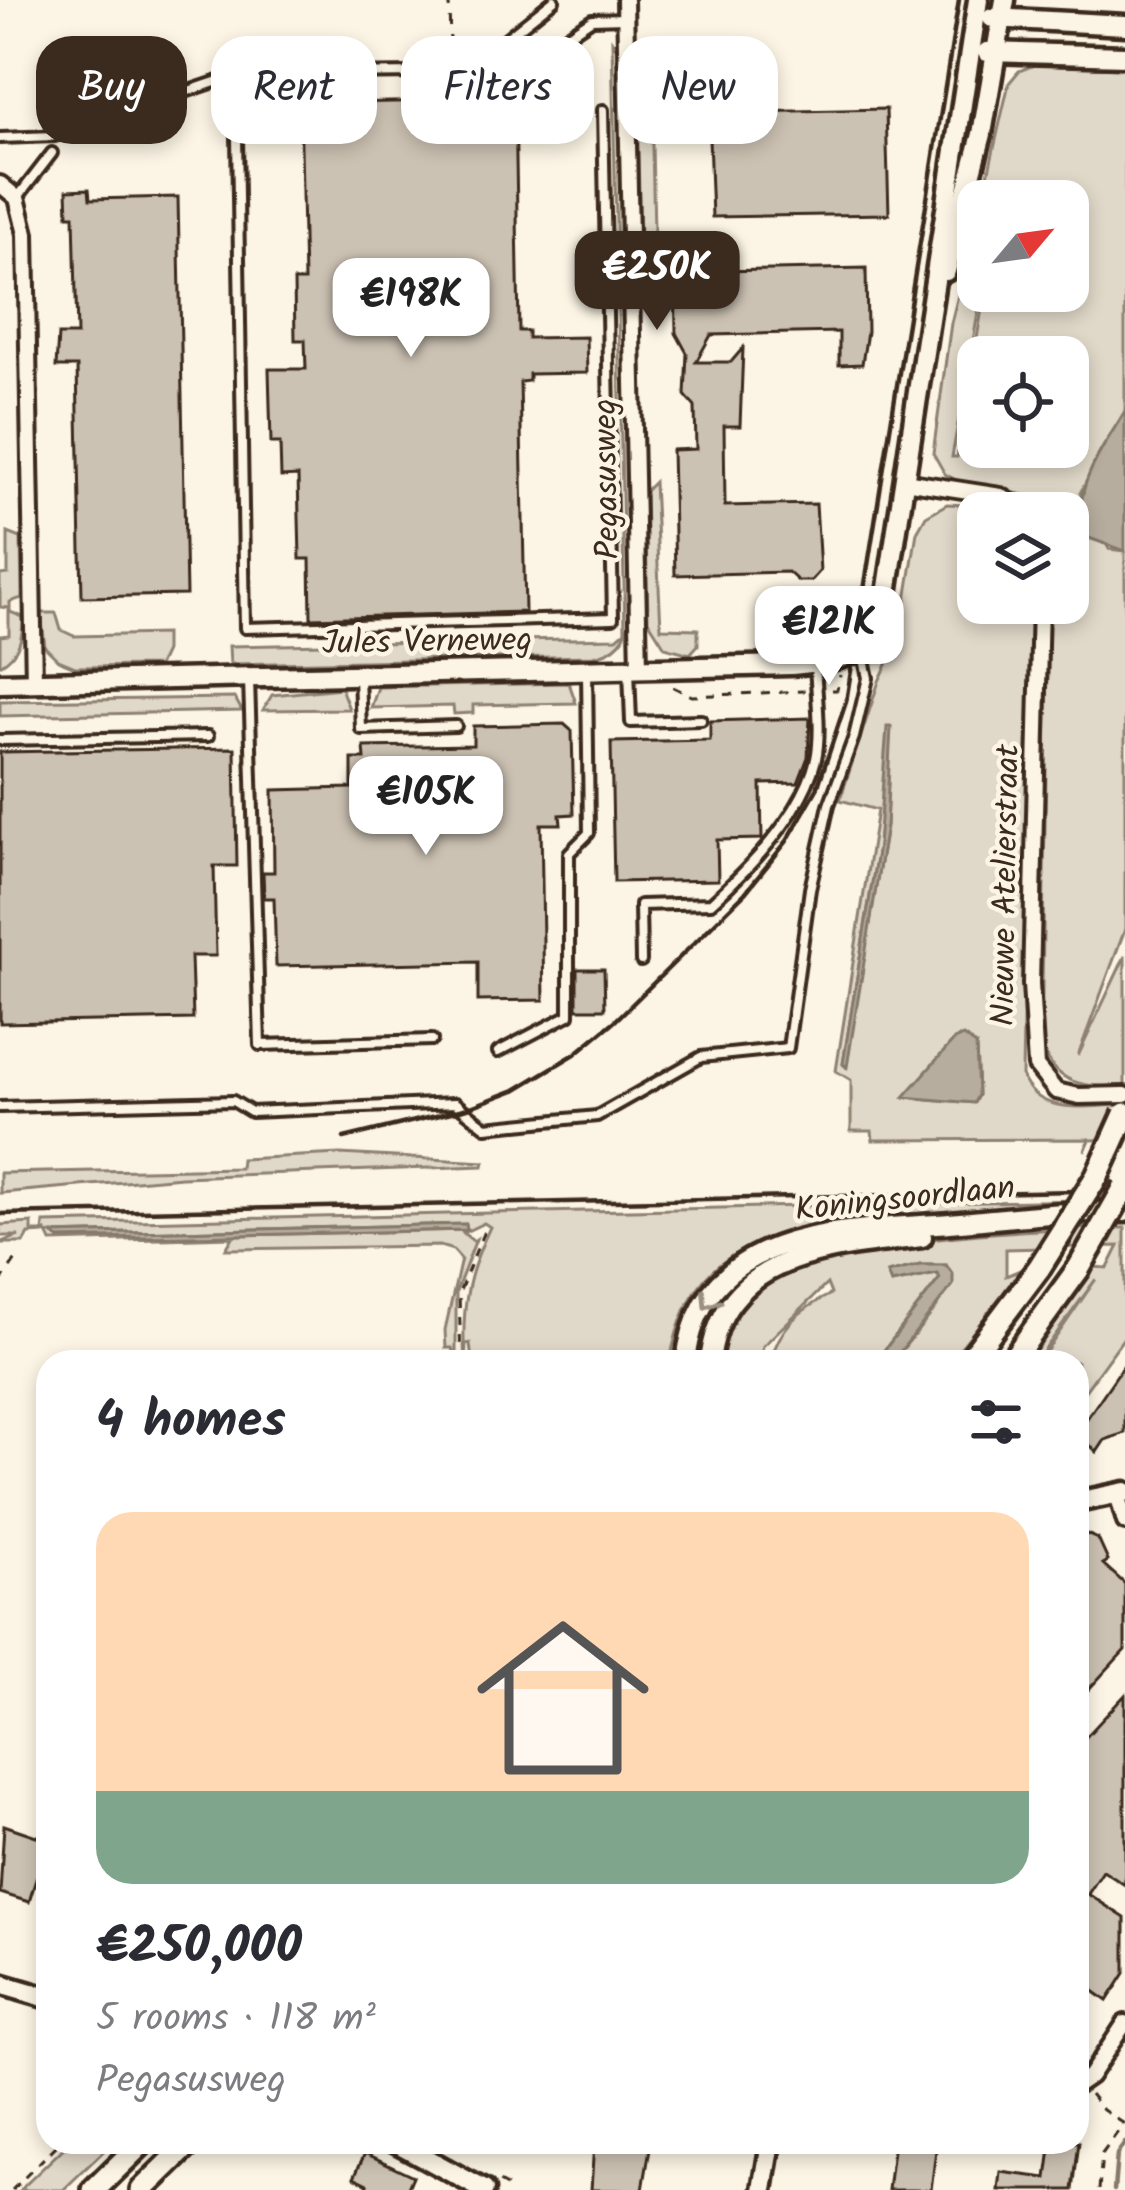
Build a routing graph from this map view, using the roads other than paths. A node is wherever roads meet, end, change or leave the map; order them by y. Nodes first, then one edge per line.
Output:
1 (554, 0) edge
2 (625, 0) edge
3 (977, 8) edge
4 (1004, 9) edge
5 (626, 18) junction
6 (1125, 25) edge
7 (509, 36) edge
8 (566, 36) edge
9 (970, 50) junction
10 (997, 52) junction
11 (1125, 56) edge
12 (211, 84) edge
13 (603, 110) dead end
14 (0, 138) edge
15 (237, 144) edge
16 (52, 153) dead end
17 (0, 184) edge
18 (17, 198) junction
19 (930, 327) junction
20 (904, 481) junction
21 (974, 492) edge
22 (1040, 624) edge
23 (858, 653) junction
24 (815, 663) junction
25 (634, 668) junction
26 (587, 670) junction
27 (359, 675) junction
28 (249, 678) junction
29 (0, 683) edge
30 (34, 683) junction
31 (701, 720) dead end
32 (456, 727) dead end
33 (208, 736) dead end
34 (0, 740) edge
35 (641, 961) dead end
36 (432, 1040) dead end
37 (498, 1052) dead end
38 (1125, 1095) edge
39 (0, 1107) edge
40 (1125, 1114) edge
41 (1125, 1187) edge
42 (1125, 1212) edge
43 (1125, 1222) edge
44 (689, 1350) edge
45 (715, 1350) edge
46 (977, 1350) edge
47 (1020, 1350) edge
48 (1121, 1493) edge
49 (1089, 1500) edge
50 (1125, 1522) edge
51 (0, 1984) edge
52 (36, 1994) edge
53 (1125, 2023) edge
54 (1089, 2071) edge
55 (131, 2154) edge
56 (179, 2154) edge
57 (418, 2154) edge
58 (769, 2154) edge
59 (94, 2190) edge
60 (142, 2190) edge
61 (484, 2190) edge
62 (763, 2190) edge

1 - 7 lane
2 - 5 street, Pegasusweg
3 - 4 street
3 - 9 street
4 - 6 street
4 - 10 street
5 - 8 lane
5 - 25 street, Pegasusweg
9 - 10 street
9 - 19 street
10 - 11 street
10 - 19 street
12 - 14 lane
13 - 15 lane
16 - 18 lane
17 - 18 street
18 - 30 street
19 - 20 street
20 - 21 street
20 - 23 street
22 - 38 street, Nieuwe Atelierstraat
23 - 24 street, Jules Verneweg
23 - 39 lane
24 - 25 street, Jules Verneweg
24 - 35 lane
25 - 26 street, Jules Verneweg
25 - 31 lane
26 - 27 street, Jules Verneweg
26 - 37 lane
27 - 28 street, Jules Verneweg
27 - 32 lane
28 - 30 street, Jules Verneweg
28 - 36 lane
29 - 30 street, Jules Verneweg
33 - 34 lane
40 - 46 main road, bridge
41 - 47 main road, bridge
42 -> 44 street, Koningsoordlaan
43 - 45 street, Koningsoordlaan
48 - 49 street
48 - 50 street
51 - 52 street
53 - 54 street
55 - 59 main road
56 - 60 main road
57 - 61 street
58 - 62 street

